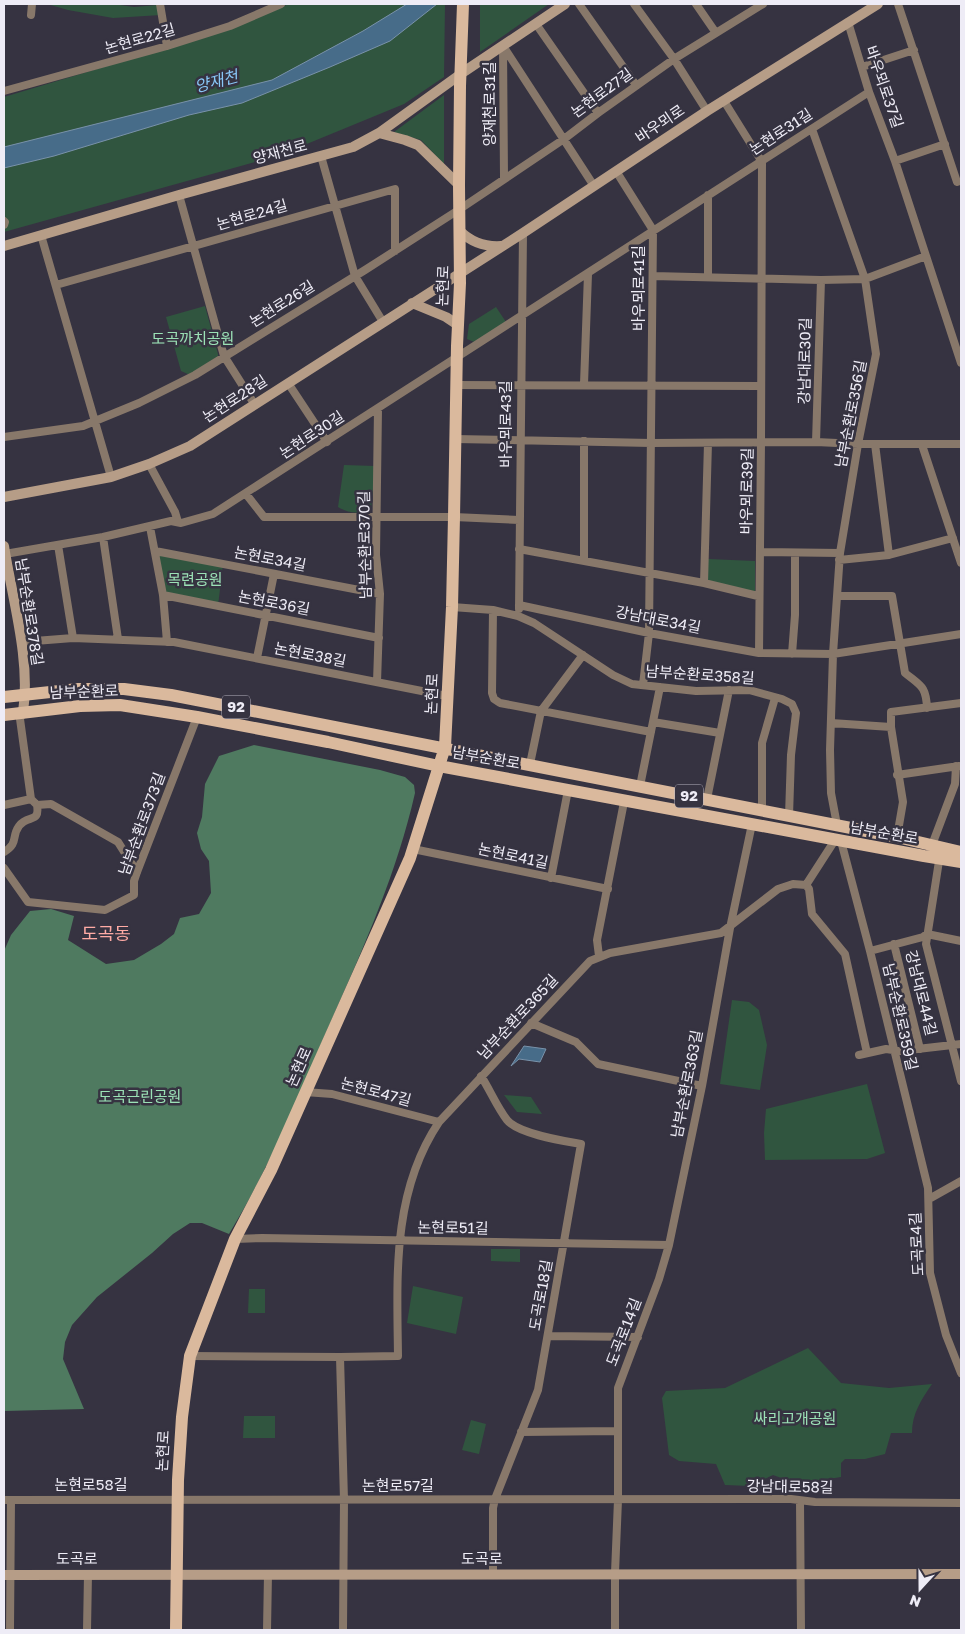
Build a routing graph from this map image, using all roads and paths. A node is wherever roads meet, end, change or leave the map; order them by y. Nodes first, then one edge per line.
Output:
1 (32, 4) edge
2 (160, 4) edge
3 (281, 4) edge
4 (463, 4) edge
5 (565, 4) edge
6 (578, 4) edge
7 (634, 4) edge
8 (696, 4) edge
9 (763, 4) edge
10 (878, 4) edge
11 (898, 4) edge
12 (31, 15) dead end
13 (848, 22) junction
14 (536, 24) junction
15 (716, 33) junction
16 (167, 46) junction
17 (503, 46) junction
18 (914, 50) junction
19 (674, 59) junction
20 (862, 67) junction
21 (636, 85) junction
22 (4, 91) edge
23 (869, 92) junction
24 (724, 100) junction
25 (707, 111) junction
26 (598, 113) junction
27 (812, 129) junction
28 (379, 133) junction
29 (564, 139) junction
30 (945, 144) junction
31 (321, 156) junction
32 (895, 161) junction
33 (762, 162) junction
34 (616, 171) junction
35 (504, 178) junction
36 (958, 182) dead end
37 (459, 185) junction
38 (594, 186) junction
39 (179, 195) junction
40 (708, 195) junction
41 (334, 205) junction
42 (460, 209) junction
43 (653, 230) junction
44 (460, 231) junction
45 (523, 233) junction
46 (41, 235) junction
47 (4, 246) edge
48 (502, 246) junction
49 (192, 247) junction
50 (394, 252) junction
51 (926, 256) junction
52 (460, 273) junction
53 (588, 274) junction
54 (355, 276) junction
55 (653, 276) junction
56 (708, 276) junction
57 (762, 277) junction
58 (865, 279) junction
59 (820, 280) junction
60 (56, 285) junction
61 (412, 303) junction
62 (521, 316) junction
63 (383, 322) junction
64 (458, 325) junction
65 (224, 356) junction
66 (457, 358) junction
67 (961, 363) edge
68 (288, 383) junction
69 (584, 384) junction
70 (456, 385) junction
71 (520, 385) junction
72 (652, 385) junction
73 (760, 386) junction
74 (255, 405) junction
75 (378, 408) junction
76 (94, 421) junction
77 (4, 437) edge
78 (455, 438) junction
79 (520, 440) junction
80 (584, 441) junction
81 (327, 442) junction
82 (761, 442) junction
83 (816, 442) junction
84 (651, 443) junction
85 (708, 443) junction
86 (858, 444) junction
87 (875, 444) junction
88 (922, 444) junction
89 (961, 444) edge
90 (149, 464) junction
91 (111, 477) junction
92 (246, 494) junction
93 (4, 497) edge
94 (454, 517) junction
95 (377, 518) junction
96 (519, 520) junction
97 (178, 522) junction
98 (150, 527) junction
99 (103, 538) junction
100 (953, 538) junction
101 (58, 545) junction
102 (519, 549) junction
103 (4, 550) edge
104 (155, 551) junction
105 (760, 552) junction
106 (795, 553) junction
107 (889, 555) junction
108 (839, 556) junction
109 (584, 560) junction
110 (961, 562) edge
111 (274, 574) junction
112 (651, 574) junction
113 (704, 583) junction
114 (380, 594) junction
115 (163, 595) junction
116 (758, 596) junction
117 (837, 596) junction
118 (519, 605) junction
119 (452, 607) junction
120 (493, 610) junction
121 (265, 616) junction
122 (518, 616) junction
123 (649, 633) junction
124 (961, 634) edge
125 (73, 638) junction
126 (379, 638) junction
127 (118, 639) junction
128 (22, 642) junction
129 (167, 642) junction
130 (900, 644) junction
131 (759, 653) junction
132 (792, 654) junction
133 (833, 654) junction
134 (583, 655) junction
135 (257, 658) junction
136 (377, 682) junction
137 (643, 685) junction
138 (660, 687) junction
139 (78, 689) junction
140 (729, 690) junction
141 (26, 693) junction
142 (447, 696) junction
143 (4, 697) edge
144 (775, 698) junction
145 (961, 703) edge
146 (80, 706) junction
147 (927, 708) junction
148 (541, 711) junction
149 (23, 712) junction
150 (4, 715) edge
151 (197, 717) junction
152 (653, 722) junction
153 (831, 724) junction
154 (891, 727) junction
155 (651, 732) junction
156 (720, 733) junction
157 (445, 747) junction
158 (530, 764) junction
159 (439, 766) junction
160 (959, 766) edge
161 (897, 775) junction
162 (640, 786) junction
163 (568, 790) junction
164 (707, 799) junction
165 (34, 802) junction
166 (624, 802) junction
167 (4, 805) edge
168 (762, 811) junction
169 (789, 816) junction
170 (752, 824) junction
171 (836, 825) junction
172 (897, 837) junction
173 (838, 841) junction
174 (932, 845) junction
175 (961, 848) edge
176 (413, 849) junction
177 (4, 852) edge
178 (961, 852) edge
179 (924, 856) junction
180 (939, 861) junction
181 (961, 862) edge
182 (4, 868) edge
183 (961, 869) edge
184 (136, 872) junction
185 (552, 878) junction
186 (806, 885) junction
187 (608, 889) junction
188 (730, 928) junction
189 (927, 934) junction
190 (961, 942) edge
191 (894, 944) junction
192 (870, 951) junction
193 (599, 956) junction
194 (531, 1023) junction
195 (961, 1044) edge
196 (952, 1045) junction
197 (920, 1049) junction
198 (893, 1051) junction
199 (867, 1052) junction
200 (858, 1055) dead end
201 (481, 1076) junction
202 (961, 1080) edge
203 (702, 1086) junction
204 (305, 1092) junction
205 (439, 1122) junction
206 (961, 1181) edge
207 (929, 1199) junction
208 (235, 1239) junction
209 (398, 1241) junction
210 (564, 1244) junction
211 (669, 1245) junction
212 (548, 1336) junction
213 (638, 1337) junction
214 (952, 1350) junction
215 (961, 1352) edge
216 (190, 1356) junction
217 (340, 1357) junction
218 (961, 1373) edge
219 (618, 1431) junction
220 (521, 1432) junction
221 (495, 1499) junction
222 (7, 1500) edge
223 (344, 1500) junction
224 (618, 1500) junction
225 (178, 1501) junction
226 (800, 1501) junction
227 (961, 1503) edge
228 (615, 1573) junction
229 (800, 1573) junction
230 (88, 1574) junction
231 (176, 1574) junction
232 (268, 1574) junction
233 (343, 1574) junction
234 (492, 1574) junction
235 (961, 1574) edge
236 (7, 1575) edge
237 (10, 1630) edge
238 (87, 1630) edge
239 (176, 1630) edge
240 (267, 1630) edge
241 (343, 1630) edge
242 (615, 1630) edge
243 (801, 1630) edge

1 - 12 street
2 - 16 street
3 - 16 street, 논현로22길
4 - 37 main road, 논현로, bridge
5 - 14 street, 양재천로
6 - 21 street
7 - 19 street
8 - 15 street
9 - 15 street, 논현로27길
10 - 13 street, 바우뫼로
11 - 18 street
13 - 20 street, 바우뫼로37길
13 - 24 street, 바우뫼로
14 - 17 street, 양재천로
14 - 26 street
15 - 19 street, 논현로27길
16 - 22 street, 논현로22길
17 - 28 street, 양재천로
17 - 29 street, 양재천로31길
17 - 35 street, 양재천로31길
18 - 20 street
18 - 30 street
19 - 21 street, 논현로27길
19 - 25 street
20 - 23 street, 바우뫼로37길
21 - 26 street, 논현로27길
23 - 27 street, 논현로31길
23 - 32 street, 바우뫼로37길
24 - 25 street, 바우뫼로
24 - 33 street
25 - 34 street, 바우뫼로
26 - 29 street, 논현로27길
27 - 33 street, 논현로31길
27 - 58 street, 남부순환로356길
28 - 31 street, 양재천로
28 - 37 street
29 - 35 street, 논현로27길
29 - 38 street, 양재천로31길
30 - 32 street
30 - 36 street
31 - 39 street, 양재천로
31 - 41 street
32 - 51 street, 바우뫼로37길
33 - 40 street, 논현로31길
33 - 57 street, 바우뫼로39길
34 - 38 street, 바우뫼로
34 - 43 street, 바우뫼로41길
35 - 42 street, 논현로27길
37 - 42 main road, 논현로
38 - 45 street, 바우뫼로
39 - 46 street, 양재천로
39 - 49 street
40 - 43 street, 논현로31길
40 - 56 street
41 - 49 street, 논현로24길
41 - 50 street, 논현로24길
41 - 54 street
42 - 44 main road, 논현로
42 - 50 street, 논현로26길
43 - 53 street, 논현로31길
43 - 55 street, 바우뫼로41길
44 - 48 street
44 - 52 main road, 논현로
45 - 48 street, 바우뫼로
45 - 62 street, 바우뫼로43길
46 - 47 street, 양재천로
46 - 60 street
48 - 52 street, 바우뫼로
49 - 60 street, 논현로24길
49 - 65 street
50 - 54 street, 논현로26길
51 - 58 street
51 - 67 street, 바우뫼로37길
52 - 61 street, 논현로28길
52 - 64 main road, 논현로
53 - 62 street, 논현로31길
53 - 69 street
54 - 63 street
54 - 65 street, 논현로26길
55 - 56 street
55 - 72 street, 바우뫼로41길
56 - 57 street
57 - 59 street
57 - 73 street, 바우뫼로39길
58 - 59 street
58 - 86 street, 남부순환로356길
59 - 83 street, 강남대로30길
60 - 76 street
61 - 63 street, 논현로28길
61 - 64 street
62 - 66 street, 논현로31길
62 - 71 street, 바우뫼로43길
63 - 68 street, 논현로28길
64 - 66 main road, 논현로
65 - 74 street
65 - 76 street, 논현로26길
66 - 70 main road, 논현로
66 - 75 street, 논현로30길
68 - 74 street, 논현로28길
68 - 81 street
69 - 71 street
69 - 72 street
70 - 71 street
70 - 78 main road, 논현로
71 - 79 street, 바우뫼로43길
72 - 73 street
72 - 84 street, 바우뫼로41길
73 - 82 street, 바우뫼로39길
74 - 90 street, 논현로28길
75 - 81 street, 논현로30길
75 - 95 street, 남부순환로370길
76 - 77 street, 논현로26길
76 - 91 street
78 - 79 street
78 - 94 main road, 논현로
79 - 80 street
79 - 96 street, 바우뫼로43길
80 - 84 street
80 - 109 street
81 - 92 street, 논현로30길
82 - 83 street
82 - 85 street
82 - 105 street, 바우뫼로39길
83 - 86 street
84 - 85 street
84 - 112 street, 바우뫼로41길
85 - 113 street
86 - 87 street
86 - 108 street, 남부순환로356길
87 - 88 street
87 - 107 street
88 - 89 street
88 - 100 street
90 - 91 street, 논현로28길
90 - 97 street
91 - 93 street, 논현로28길
92 - 95 street
92 - 97 street, 논현로30길
94 - 95 street
94 - 96 street
94 - 119 main road, 논현로
95 - 114 street, 남부순환로370길
96 - 102 street, 바우뫼로43길
97 - 98 street, 논현로30길
98 - 99 street, 논현로30길
98 - 104 street
99 - 101 street, 논현로30길
99 - 127 street
100 - 107 street
100 - 110 street
101 - 103 street, 논현로30길
101 - 125 street
102 - 109 street
102 - 118 street, 바우뫼로43길
103 - 128 street, 남부순환로378길
104 - 111 street, 논현로34길
104 - 115 street
105 - 106 street
105 - 116 street, 바우뫼로39길
106 - 108 street
106 - 132 street
107 - 108 street
108 - 117 street, 남부순환로356길
109 - 112 street
111 - 114 street, 논현로34길
111 - 121 street
112 - 113 street
112 - 123 street, 바우뫼로41길
113 - 116 street
114 - 126 street, 남부순환로370길
115 - 121 street, 논현로36길
115 - 129 street
116 - 131 street, 바우뫼로39길
117 - 130 street
117 - 133 street, 남부순환로356길
118 - 122 street, 바우뫼로43길
118 - 123 street, 강남대로34길
119 - 120 street, 남부순환로358길
119 - 142 main road, 논현로
120 - 122 street, 남부순환로358길
120 - 148 street
121 - 126 street, 논현로36길
121 - 135 street
122 - 134 street, 남부순환로358길
123 - 131 street, 강남대로34길
123 - 137 street, 바우뫼로41길
124 - 130 street, 강남대로34길
125 - 127 street, 논현로38길
125 - 128 street, 논현로38길
126 - 136 street, 남부순환로370길
127 - 129 street, 논현로38길
128 - 141 street, 남부순환로378길
129 - 135 street, 논현로38길
130 - 133 street, 강남대로34길
130 - 147 street
131 - 132 street, 강남대로34길
132 - 133 street, 강남대로34길
133 - 153 street, 남부순환로356길
134 - 137 street, 남부순환로358길
134 - 148 street
135 - 136 street, 논현로38길
136 - 142 street, 논현로38길
137 - 138 street, 남부순환로358길
138 - 140 street, 남부순환로358길
138 - 152 street
139 - 141 main road, 남부순환로 / 92
139 - 146 main road
139 - 157 main road, 남부순환로 / 92
140 - 144 street, 남부순환로358길
140 - 156 street
141 - 143 main road, 남부순환로 / 92
141 - 149 street, 남부순환로378길
142 - 157 main road, 논현로
144 - 168 street
144 - 169 street, 남부순환로358길
145 - 147 street
146 - 149 main road, 남부순환로 / 92
146 - 151 main road, 남부순환로 / 92
147 - 154 street
148 - 155 street
148 - 158 street
149 - 150 main road, 남부순환로 / 92
149 - 165 street
151 - 159 main road, 남부순환로 / 92
151 - 184 street, 남부순환로373길
152 - 155 street
152 - 156 street
153 - 154 street
153 - 171 street, 남부순환로356길
154 - 161 street
155 - 162 street
156 - 164 street
157 - 158 main road, 남부순환로 / 92
157 - 159 main road, 논현로
158 - 162 main road, 남부순환로 / 92
159 - 163 main road, 남부순환로 / 92
159 - 176 main road, 논현로
160 - 161 street
160 - 174 street, 남부순환로
161 - 172 street
162 - 164 main road, 남부순환로 / 92
163 - 166 main road, 남부순환로 / 92
163 - 185 street
164 - 168 main road, 남부순환로 / 92
165 - 167 street
165 - 177 street
165 - 184 street
166 - 170 main road, 남부순환로 / 92
166 - 187 street
168 - 169 main road, 남부순환로 / 92
169 - 171 main road, 남부순환로 / 92
170 - 173 main road, 남부순환로 / 92
170 - 188 street, 남부순환로363길
171 - 172 main road, 남부순환로 / 92
172 - 174 main road, 남부순환로 / 92
173 - 179 main road, 남부순환로 / 92
173 - 186 street
173 - 192 street, 남부순환로359길
174 - 175 street
174 - 178 main road, 남부순환로 / 92
176 - 185 street, 논현로41길
176 - 204 main road, 논현로
179 - 180 street
179 - 181 main road, 남부순환로 / 92
180 - 183 street
180 - 189 street
182 - 184 street, 남부순환로373길
185 - 187 street, 논현로41길
186 - 188 street
186 - 199 street
187 - 193 street
188 - 193 street
188 - 203 street, 남부순환로363길
189 - 190 street
189 - 191 street
189 - 196 street
191 - 192 street
191 - 197 street, 강남대로44길
192 - 198 street, 남부순환로359길
193 - 194 street, 남부순환로365길
194 - 201 street, 남부순환로365길
194 - 203 street
195 - 196 street, 강남대로44길
196 - 197 street, 강남대로44길
196 - 202 street
197 - 198 street, 강남대로44길
198 - 199 street, 강남대로44길
198 - 207 street, 남부순환로359길
199 - 200 street, 강남대로44길
201 - 205 street, 남부순환로365길
201 - 210 street, 도곡로18길
203 - 211 street, 남부순환로363길
204 - 205 street, 논현로47길
204 - 208 main road, 논현로
205 - 209 street, 남부순환로365길
206 - 207 street
207 - 214 street, 도곡로4길
208 - 209 street, 논현로51길
208 - 216 main road, 논현로
209 - 210 street, 논현로51길
209 - 217 street, 남부순환로365길
210 - 211 street, 논현로51길
210 - 212 street, 도곡로18길
211 - 213 street, 도곡로14길
212 - 213 street
212 - 220 street, 도곡로18길
213 - 219 street, 도곡로14길
214 - 215 street
214 - 218 street, 도곡로4길
216 - 217 street
216 - 225 main road, 논현로
217 - 223 street
219 - 220 street
219 - 224 street, 도곡로14길
220 - 221 street, 도곡로18길
221 - 223 street, 논현로57길
221 - 224 street, 논현로57길
221 - 234 street, 도곡로18길
222 - 225 street, 논현로58길
222 - 236 street
223 - 225 street, 논현로57길
223 - 233 street
224 - 226 street, 강남대로58길
224 - 228 street, 도곡로14길
225 - 231 main road, 논현로
226 - 227 street, 강남대로58길
226 - 229 street
228 - 229 street, 도곡로
228 - 234 street, 도곡로
228 - 242 street, 도곡로14길
229 - 235 street, 도곡로
229 - 243 street
230 - 231 street, 도곡로
230 - 236 street, 도곡로
230 - 238 street
231 - 232 street, 도곡로
231 - 239 main road, 논현로
232 - 233 street, 도곡로
232 - 240 street
233 - 234 street, 도곡로
233 - 241 street
236 - 237 street

